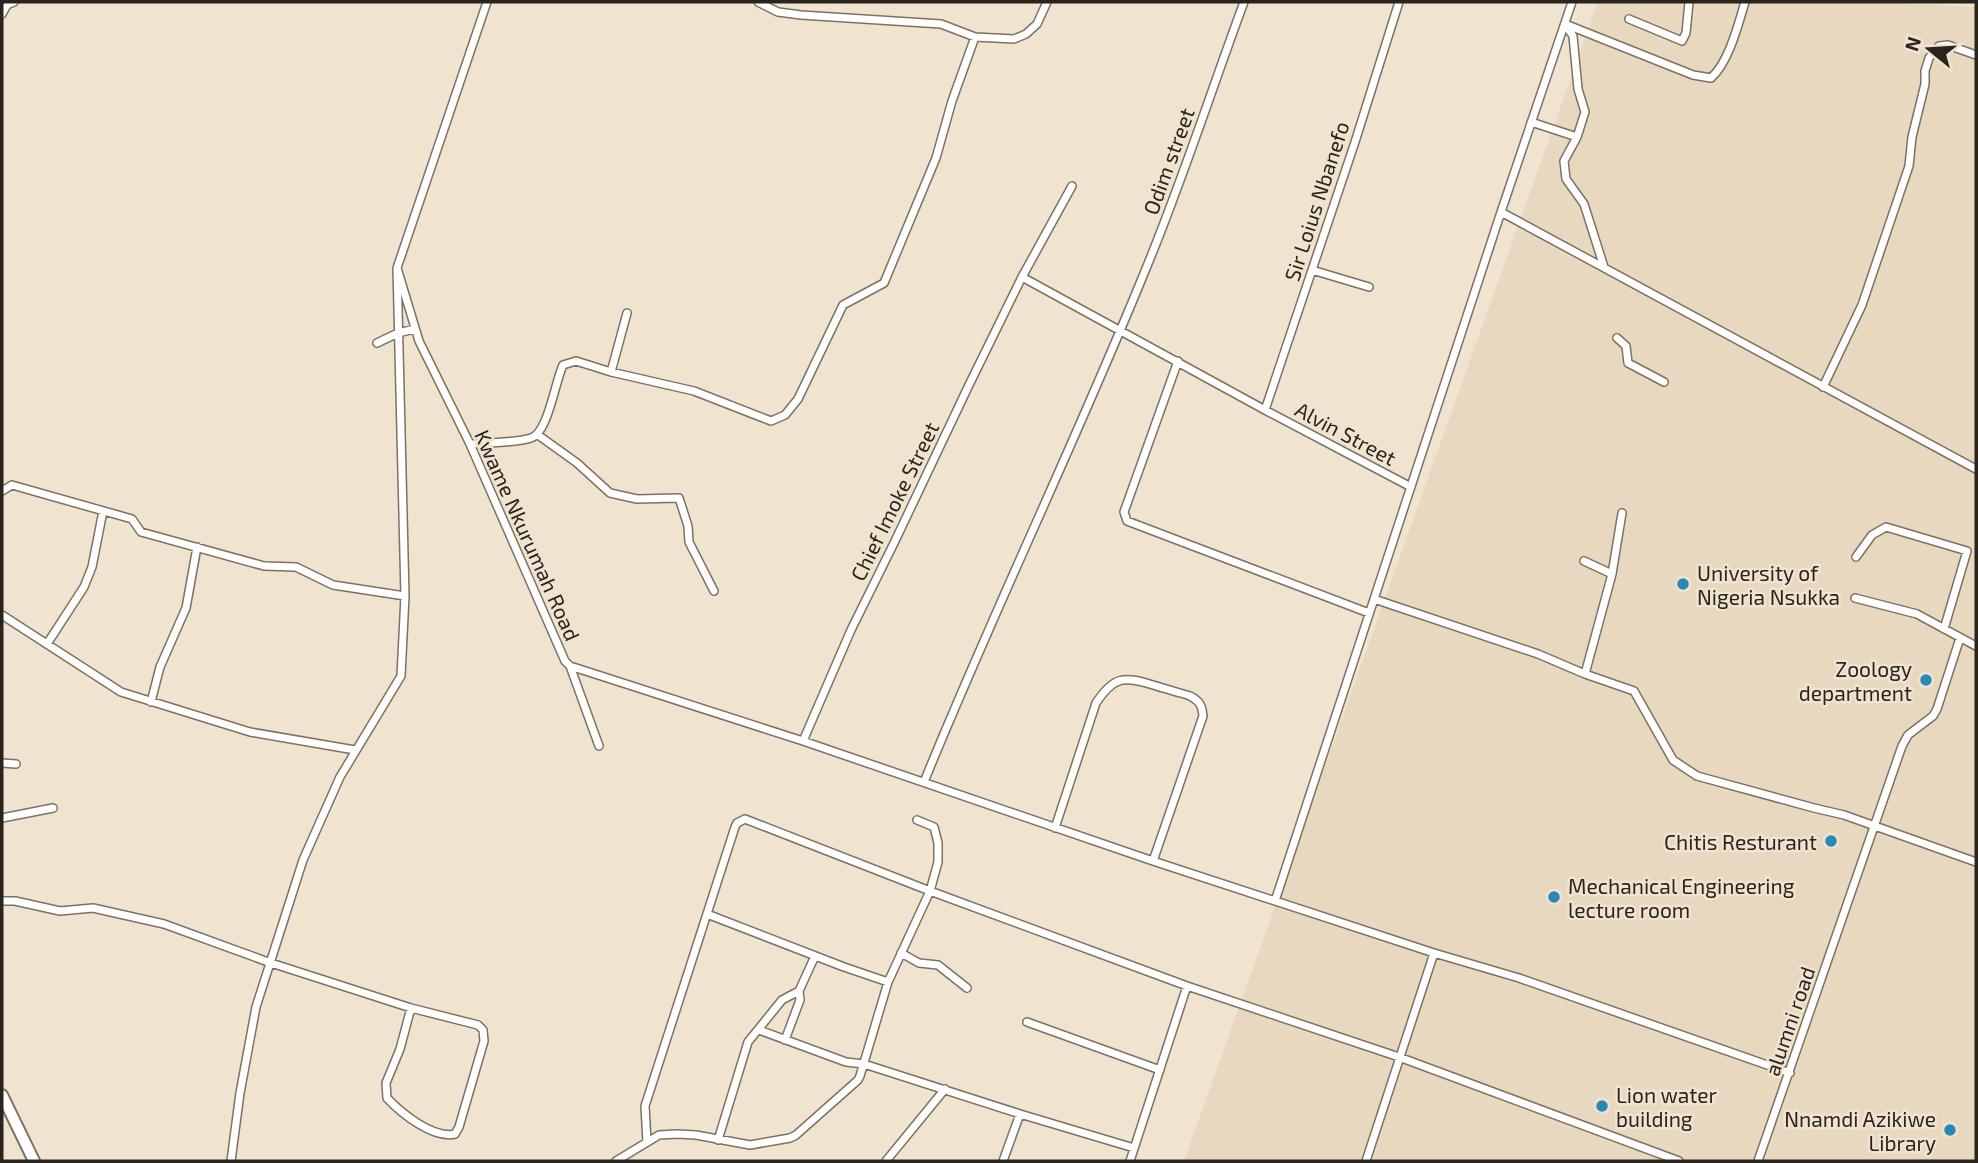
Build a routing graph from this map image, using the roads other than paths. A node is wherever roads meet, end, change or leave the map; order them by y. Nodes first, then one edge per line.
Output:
1 (14, 2) edge
2 (487, 2) edge
3 (758, 2) edge
4 (1047, 2) edge
5 (1244, 2) edge
6 (1399, 2) edge
7 (1572, 2) edge
8 (1689, 2) edge
9 (1745, 2) edge
10 (2, 14) edge
11 (1629, 19) dead end
12 (1565, 24) junction
13 (975, 37) junction
14 (1976, 55) edge
15 (1531, 122) junction
16 (1577, 137) junction
17 (1072, 186) dead end
18 (1501, 212) junction
19 (1604, 267) junction
20 (397, 268) junction
21 (1312, 270) junction
22 (1022, 277) junction
23 (1369, 288) dead end
24 (627, 313) dead end
25 (415, 329) junction
26 (1121, 330) junction
27 (398, 333) junction
28 (1617, 338) dead end
29 (377, 343) dead end
30 (1178, 362) junction
31 (611, 372) junction
32 (1664, 382) dead end
33 (1823, 387) junction
34 (1265, 410) junction
35 (538, 435) junction
36 (470, 444) junction
37 (1976, 468) edge
38 (1411, 487) junction
39 (2, 491) edge
40 (103, 511) junction
41 (1622, 513) dead end
42 (197, 547) junction
43 (1856, 557) dead end
44 (1584, 561) dead end
45 (1612, 574) junction
46 (714, 591) dead end
47 (405, 596) junction
48 (1855, 598) dead end
49 (1374, 599) junction
50 (1369, 613) junction
51 (2, 615) edge
52 (1944, 629) junction
53 (1960, 638) junction
54 (47, 644) junction
55 (1976, 646) edge
56 (570, 666) junction
57 (1585, 674) junction
58 (152, 702) junction
59 (803, 741) junction
60 (598, 746) dead end
61 (355, 750) junction
62 (2, 763) edge
63 (16, 764) dead end
64 (924, 782) junction
65 (52, 808) dead end
66 (2, 818) edge
67 (917, 820) dead end
68 (1874, 826) junction
69 (1055, 828) junction
70 (1153, 861) junction
71 (1976, 862) edge
72 (930, 891) junction
73 (2, 901) edge
74 (1275, 901) junction
75 (707, 914) junction
76 (901, 953) junction
77 (1434, 953) junction
78 (815, 956) junction
79 (271, 963) junction
80 (888, 982) junction
81 (1187, 986) junction
82 (967, 988) dead end
83 (799, 991) junction
84 (411, 1008) junction
85 (1027, 1022) dead end
86 (759, 1030) junction
87 (785, 1040) junction
88 (1399, 1057) junction
89 (864, 1064) junction
90 (1160, 1070) junction
91 (1790, 1073) junction
92 (945, 1089) junction
93 (2, 1095) edge
94 (1020, 1114) junction
95 (718, 1140) junction
96 (647, 1142) junction
97 (1134, 1148) junction
98 (34, 1161) edge
99 (231, 1161) edge
100 (616, 1161) edge
101 (886, 1161) edge
102 (1003, 1161) edge
103 (1130, 1161) edge
104 (1366, 1161) edge
105 (1679, 1161) edge
106 (1758, 1161) edge

1 - 10 street
2 - 20 street
3 - 13 street
4 - 13 street
5 - 26 street, Odim street
6 - 21 street, Sir Loius Nbanefo
7 - 12 street
8 - 11 street
9 - 12 street
12 - 15 street
12 - 16 street
13 - 31 street
14 - 33 street
15 - 16 street
15 - 18 street
16 - 19 street
17 - 22 street, Chief Imoke Street
18 - 19 street
18 - 38 street
19 - 33 street
20 - 25 street, Kwame Nkurumah Road
20 - 27 street
21 - 23 street
21 - 34 street, Sir Loius Nbanefo
22 - 26 street, Alvin Street
22 - 59 street, Chief Imoke Street
24 - 31 street
25 - 27 street
25 - 36 street, Kwame Nkurumah Road
26 - 30 street, Alvin Street
26 - 64 street, Odim street
27 - 29 street
27 - 47 street
28 - 32 street
30 - 34 street, Alvin Street
30 - 50 street
31 - 35 street
33 - 37 street
34 - 38 street, Alvin Street
35 - 36 street
35 - 46 street
36 - 56 street, Kwame Nkurumah Road
38 - 49 street
39 - 40 street
40 - 42 street
40 - 54 street
41 - 45 street
42 - 47 street
42 - 58 street
43 - 52 street
44 - 45 street
45 - 57 street
47 - 61 street
48 - 52 street
49 - 50 street
49 - 57 street
50 - 74 street
51 - 54 street
52 - 53 street
53 - 55 street
53 - 68 street, alumni road
54 - 58 street
56 - 59 street, Kwame Nkurumah Road
56 - 60 street
57 - 68 street
58 - 61 street
59 - 64 street, Kwame Nkurumah Road
61 - 79 street
62 - 63 street
64 - 69 street, Kwame Nkurumah Road
65 - 66 street
67 - 72 street
68 - 71 street
68 - 91 street, alumni road
69 - 70 street, Kwame Nkurumah Road
69 - 70 street
70 - 74 street, Kwame Nkurumah Road
72 - 75 street
72 - 76 street
72 - 81 street
73 - 79 street
74 - 77 street, Kwame Nkurumah Road
75 - 78 street
75 - 96 street
76 - 80 street
76 - 82 street
77 - 88 street
77 - 91 street, Kwame Nkurumah Road
78 - 80 street
78 - 83 street
79 - 84 street
79 - 99 street
80 - 89 street
81 - 88 street
81 - 90 street
83 - 86 street
83 - 87 street
84 - 84 street
85 - 90 street
86 - 87 street
86 - 95 street
87 - 89 street
88 - 104 street
88 - 105 street
89 - 92 street
89 - 95 street
90 - 97 street
91 - 106 street, alumni road
92 - 94 street
92 - 101 street
93 - 98 main road
94 - 97 street
94 - 102 street
95 - 96 street
96 - 100 street
97 - 103 street

